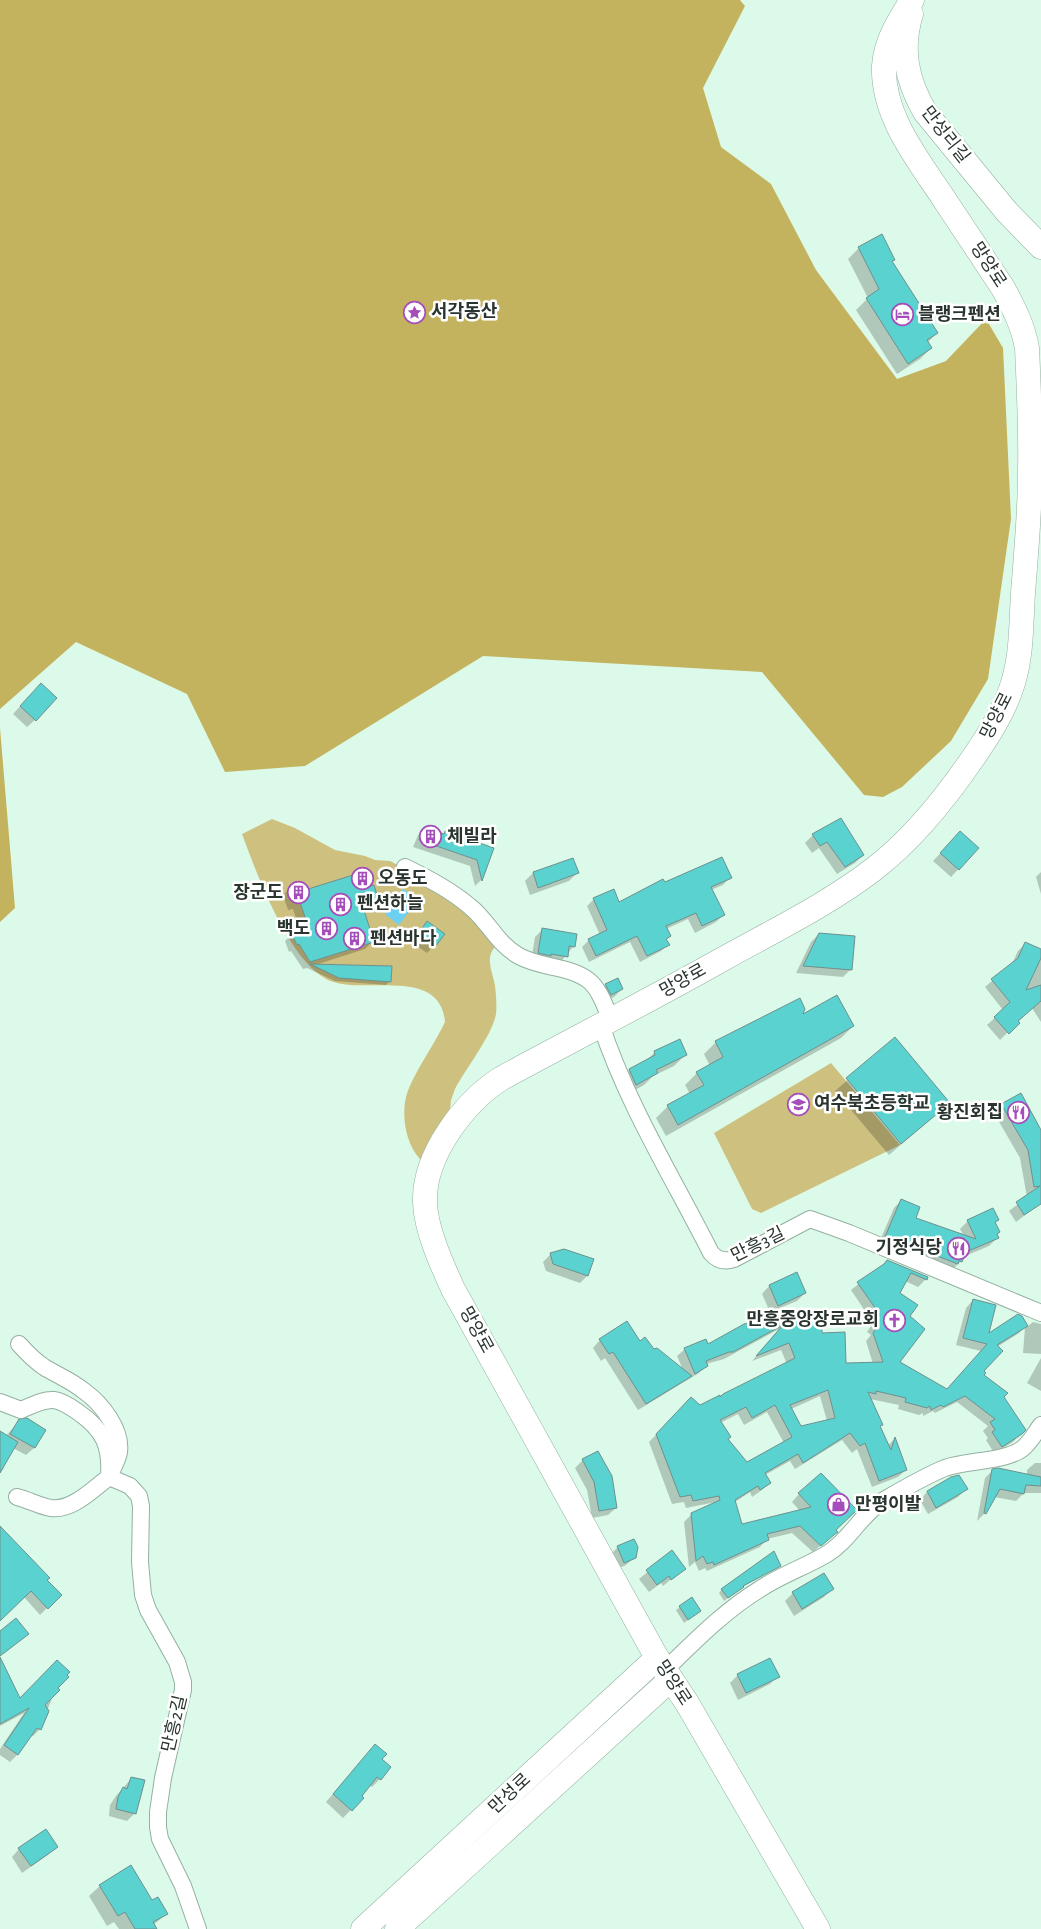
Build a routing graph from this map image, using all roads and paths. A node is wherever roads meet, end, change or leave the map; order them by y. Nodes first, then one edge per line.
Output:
1 (912, 0) edge
2 (916, 0) edge
3 (1041, 247) edge
4 (405, 868) dead end
5 (606, 1022) junction
6 (1041, 1313) edge
7 (19, 1344) dead end
8 (0, 1402) edge
9 (1041, 1425) edge
10 (109, 1477) junction
11 (17, 1497) dead end
12 (664, 1669) junction
13 (198, 1929) edge
14 (363, 1929) edge
15 (397, 1929) edge
16 (818, 1929) edge

1 - 5 main road, 망양로
2 - 3 main road, 만성리길
4 - 5 street
5 - 6 street, 만흥3길
5 - 12 main road, 망양로
7 - 10 street
8 - 10 street
9 - 12 street
10 - 11 street
10 - 13 street, 만흥2길
12 - 14 main road, 만성로
12 - 15 main road, 만성로
12 - 16 main road, 망양로

